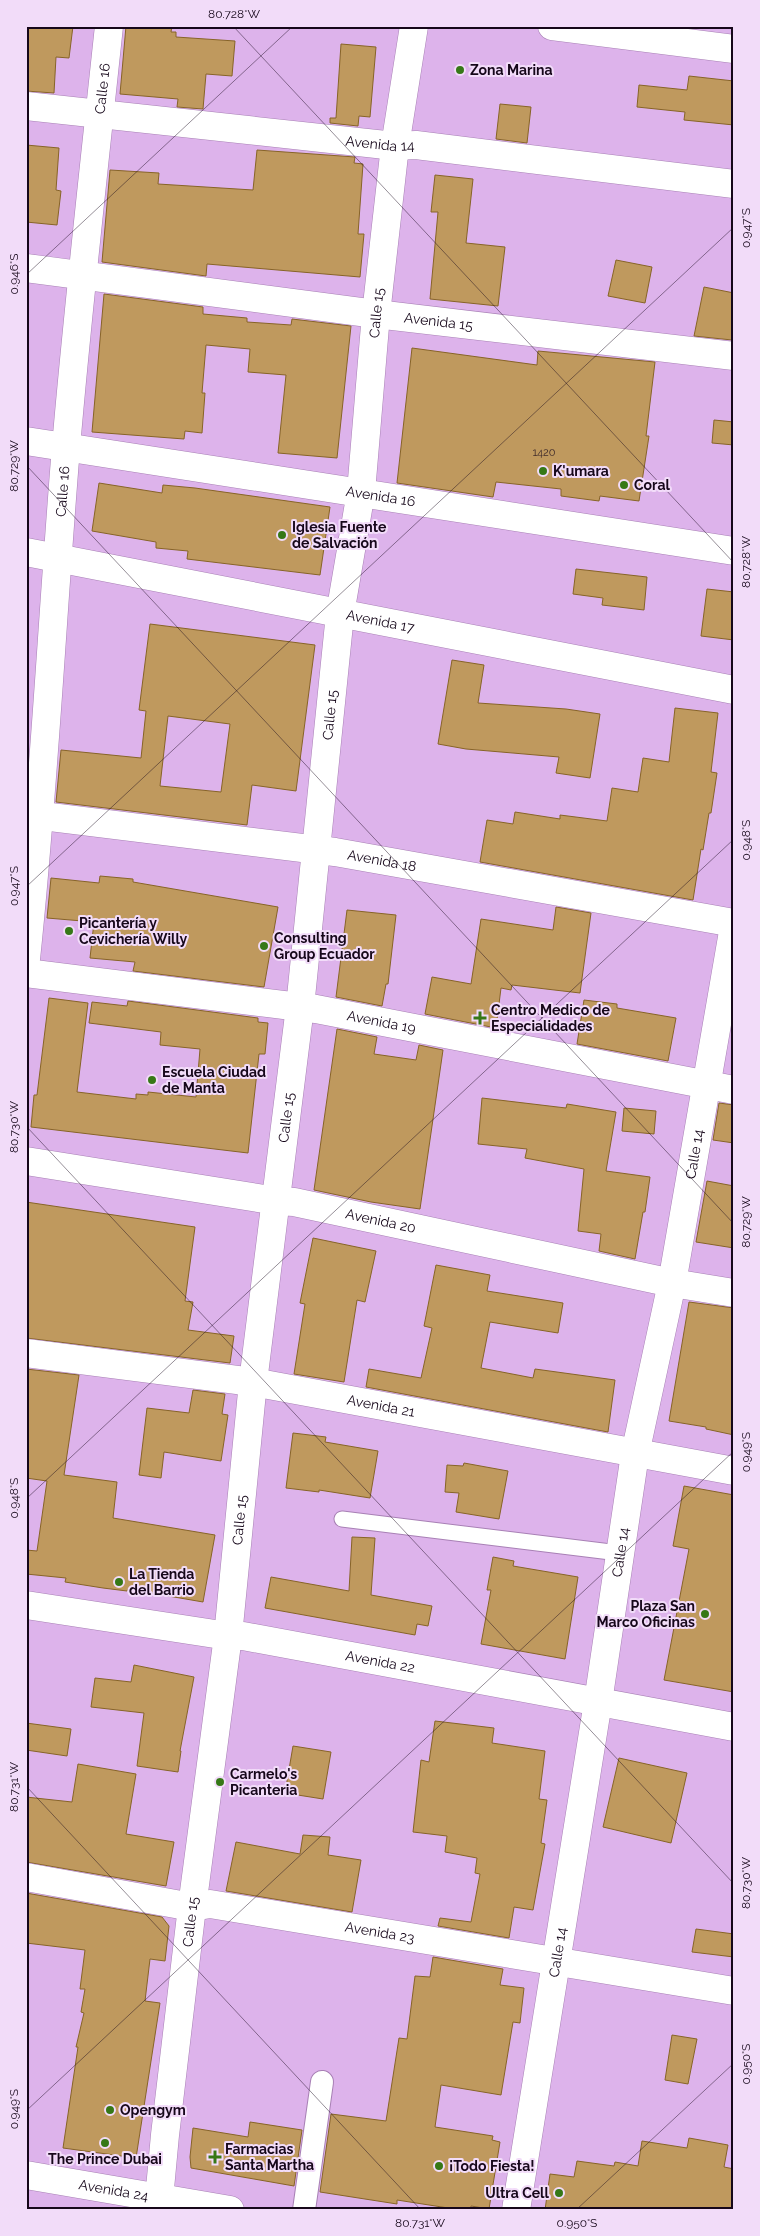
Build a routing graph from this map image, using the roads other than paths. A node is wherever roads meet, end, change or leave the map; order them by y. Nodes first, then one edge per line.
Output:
1 (109, 26) edge
2 (414, 26) edge
3 (552, 26) edge
4 (734, 49) edge
5 (26, 106) edge
6 (100, 114) junction
7 (395, 146) junction
8 (734, 184) edge
9 (26, 268) edge
10 (81, 274) junction
11 (376, 314) junction
12 (734, 356) edge
13 (26, 441) edge
14 (66, 447) junction
15 (361, 492) junction
16 (734, 551) edge
17 (26, 552) edge
18 (58, 558) junction
19 (340, 614) junction
20 (734, 690) edge
21 (33, 815) edge
22 (317, 850) junction
23 (734, 924) edge
24 (26, 959) edge
25 (26, 973) edge
26 (300, 1007) junction
27 (707, 1086) junction
28 (734, 1090) edge
29 (26, 1161) edge
30 (277, 1201) junction
31 (672, 1282) junction
32 (734, 1293) edge
33 (26, 1353) edge
34 (253, 1382) junction
35 (635, 1454) junction
36 (734, 1471) edge
37 (342, 1519) dead end
38 (619, 1553) junction
39 (26, 1605) edge
40 (228, 1636) junction
41 (598, 1702) junction
42 (734, 1727) edge
43 (26, 1877) edge
44 (192, 1907) junction
45 (556, 1962) junction
46 (734, 1991) edge
47 (322, 2082) dead end
48 (26, 2175) edge
49 (158, 2204) edge
50 (230, 2210) edge
51 (304, 2210) edge
52 (516, 2210) edge

1 - 6 street, Calle 16
2 - 7 street, Calle 15
3 - 4 street
5 - 6 street, Avenida 14
6 - 7 street, Avenida 14
6 - 10 street, Calle 16
7 - 8 street, Avenida 14
7 - 11 street, Calle 15
9 - 10 street, Avenida 15
10 - 11 street, Avenida 15
10 - 14 street, Calle 16
11 - 12 street, Avenida 15
11 - 15 street, Calle 15
13 - 14 street, Avenida 16
14 - 15 street, Avenida 16
14 - 18 street, Calle 16
15 - 16 street, Avenida 16
15 - 19 street, Calle 15
17 - 18 street, Avenida 17
18 - 19 street, Avenida 17
18 - 21 street, Calle 16
19 - 20 street, Avenida 17
19 - 22 street, Calle 15
21 - 22 street, Avenida 18
21 - 24 street, Calle 16
22 - 23 street, Avenida 18
22 - 26 street, Calle 15
23 - 27 street, Calle 14
25 - 26 street, Avenida 19
26 - 27 street, Avenida 19
26 - 30 street, Calle 15
27 - 28 street, Avenida 19
27 - 31 street, Calle 14
29 - 30 street, Avenida 20
30 - 31 street, Avenida 20
30 - 34 street, Calle 15
31 - 32 street, Avenida 20
31 - 35 street, Calle 14
33 - 34 street, Avenida 21
34 - 35 street, Avenida 21
34 - 40 street, Calle 15
35 - 36 street, Avenida 21
35 - 38 street, Calle 14
37 - 38 lane
38 - 41 street, Calle 14
39 - 40 street, Avenida 22
40 - 41 street, Avenida 22
40 - 44 street, Calle 15
41 - 42 street, Avenida 22
41 - 45 street, Calle 14
43 - 44 street, Avenida 23
44 - 45 street, Avenida 23
44 - 49 street, Calle 15
45 - 46 street, Avenida 23
45 - 52 street, Calle 14
47 - 51 street
48 - 49 street, Avenida 24
49 - 50 street, Avenida 24

